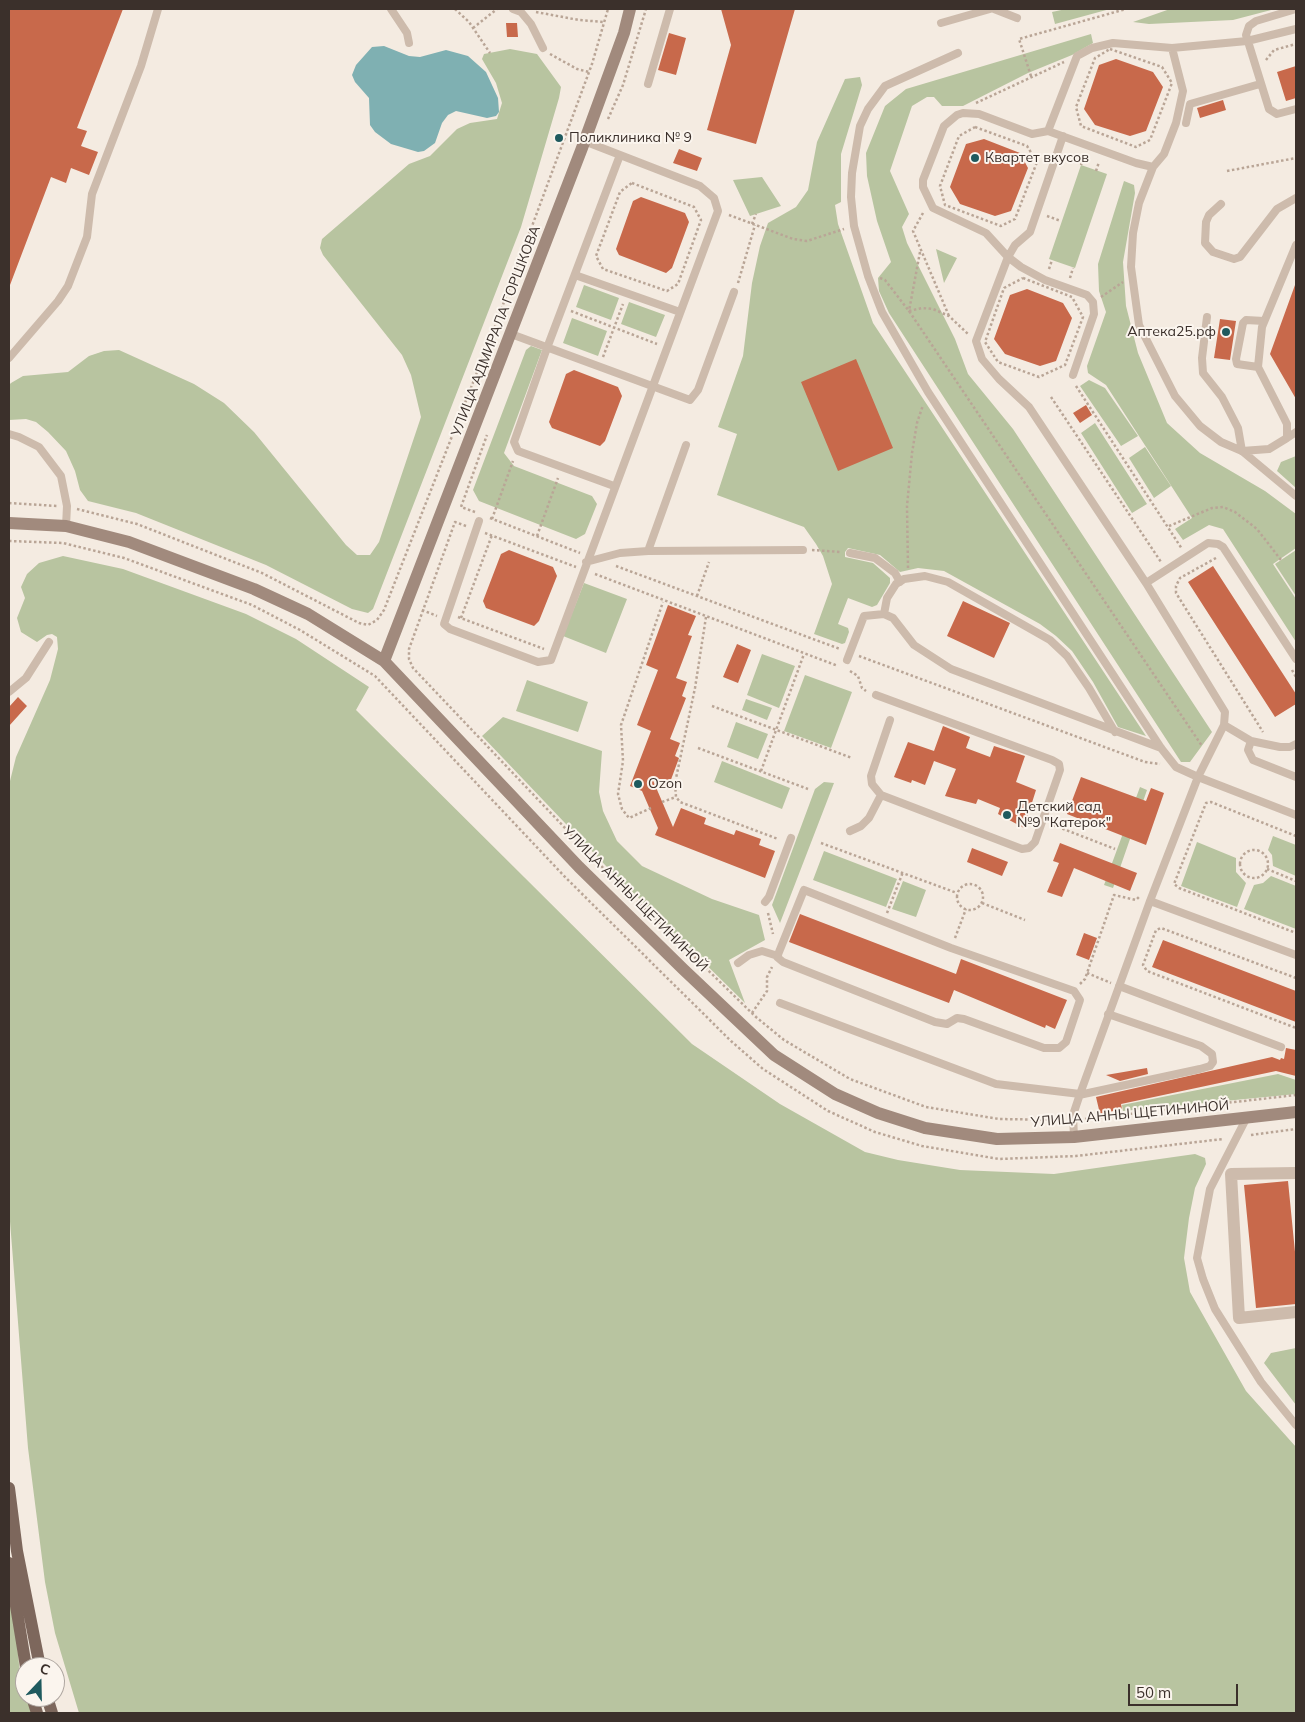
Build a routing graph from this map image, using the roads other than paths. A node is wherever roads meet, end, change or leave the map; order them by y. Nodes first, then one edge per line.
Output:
1 (158, 9) edge
2 (391, 9) edge
3 (513, 9) edge
4 (630, 9) edge
5 (670, 9) edge
6 (992, 9) edge
7 (1296, 9) edge
8 (1017, 18) dead end
9 (941, 23) dead end
10 (1296, 29) edge
11 (1247, 40) junction
12 (408, 43) dead end
13 (543, 48) road end
14 (1172, 48) junction
15 (958, 53) dead end
16 (648, 84) dead end
17 (1260, 84) junction
18 (1296, 109) edge
19 (1186, 124) dead end
20 (1048, 131) junction
21 (1063, 136) junction
22 (584, 141) junction
23 (620, 155) junction
24 (1153, 167) junction
25 (1296, 198) edge
26 (1221, 204) dead end
27 (1296, 245) edge
28 (1008, 257) junction
29 (575, 275) junction
30 (734, 292) road end
31 (680, 312) junction
32 (1207, 317) dead end
33 (1264, 321) junction
34 (511, 334) junction
35 (547, 348) junction
36 (9, 358) edge
37 (1258, 367) junction
38 (1073, 374) road end
39 (652, 388) junction
40 (9, 434) edge
41 (1293, 435) edge
42 (686, 445) dead end
43 (1242, 451) junction
44 (614, 486) junction
45 (1296, 496) edge
46 (9, 522) edge
47 (480, 522) road end
48 (66, 526) junction
49 (802, 550) road end
50 (648, 551) junction
51 (850, 553) road end
52 (583, 564) junction
53 (900, 582) junction
54 (1146, 583) junction
55 (884, 614) junction
56 (49, 642) dead end
57 (849, 657) road end
58 (1296, 659) edge
59 (384, 661) junction
60 (9, 692) edge
61 (876, 695) road end
62 (890, 720) dead end
63 (1224, 725) junction
64 (1114, 732) junction
65 (1251, 741) junction
66 (1293, 745) edge
67 (1161, 748) junction
68 (1296, 753) edge
69 (1198, 777) junction
70 (1296, 777) edge
71 (881, 794) junction
72 (1296, 815) edge
73 (850, 831) dead end
74 (790, 840) road end
75 (1150, 901) junction
76 (765, 902) road end
77 (1296, 955) edge
78 (778, 956) junction
79 (738, 963) dead end
80 (1119, 986) junction
81 (780, 1003) dead end
82 (1108, 1014) junction
83 (1281, 1047) dead end
84 (1080, 1094) junction
85 (1296, 1112) edge
86 (1246, 1118) junction
87 (1074, 1137) junction
88 (1296, 1173) edge
89 (1296, 1312) edge
90 (1296, 1425) edge
91 (9, 1488) edge
92 (9, 1563) edge
93 (24, 1657) edge
94 (38, 1657) edge

1 - 36 lane
2 - 12 lane
3 - 13 lane
4 - 22 main road, УЛИЦА АДМИРАЛА ГОРШКОВА
5 - 16 lane
6 - 8 lane
6 - 9 lane
7 - 11 lane
10 - 11 lane
11 - 14 lane
11 - 17 lane
14 - 20 lane
14 - 24 lane
15 - 67 lane
17 - 18 lane
17 - 19 lane
20 - 21 lane
20 - 28 lane
21 - 24 lane
21 - 28 lane
22 - 23 lane
22 - 34 main road, УЛИЦА АДМИРАЛА ГОРШКОВА
23 - 29 lane
23 - 31 lane
24 - 43 lane
25 - 26 lane
27 - 33 lane
28 - 38 lane
28 - 54 lane
29 - 31 lane
29 - 35 lane
30 - 39 lane
31 - 39 lane
32 - 43 lane
33 - 37 lane
33 - 37 lane
34 - 35 lane
34 - 59 main road, УЛИЦА АДМИРАЛА ГОРШКОВА
35 - 39 lane
35 - 44 lane
37 - 41 lane
39 - 44 lane
40 - 48 lane
41 - 43 lane
42 - 50 lane
43 - 45 lane
44 - 52 lane
46 - 48 main road, УЛИЦА АННЫ ЩЕТИНИНОЙ
47 - 52 lane
48 - 59 main road, УЛИЦА АННЫ ЩЕТИНИНОЙ
49 - 50 lane
50 - 52 lane
51 - 53 lane
53 - 55 lane
53 - 64 lane
54 - 58 lane
54 - 63 lane
55 - 57 lane
55 - 64 lane
56 - 60 lane
59 - 87 main road, УЛИЦА АННЫ ЩЕТИНИНОЙ
61 - 71 lane
62 - 71 lane
63 - 65 lane
63 - 69 lane
64 - 67 lane
65 - 66 lane
65 - 70 lane
66 - 68 lane
67 - 69 lane
69 - 72 lane
69 - 75 lane
71 - 73 lane
74 - 76 lane
75 - 77 lane
75 - 80 lane
78 - 78 lane
78 - 79 lane
80 - 82 lane
80 - 83 lane
81 - 84 lane
82 - 84 lane
82 - 84 lane
84 - 87 lane
85 - 86 main road, УЛИЦА АННЫ ЩЕТИНИНОЙ
86 - 87 main road, УЛИЦА АННЫ ЩЕТИНИНОЙ
86 - 90 lane
88 - 89 street
91 - 94 main road
92 - 93 main road

